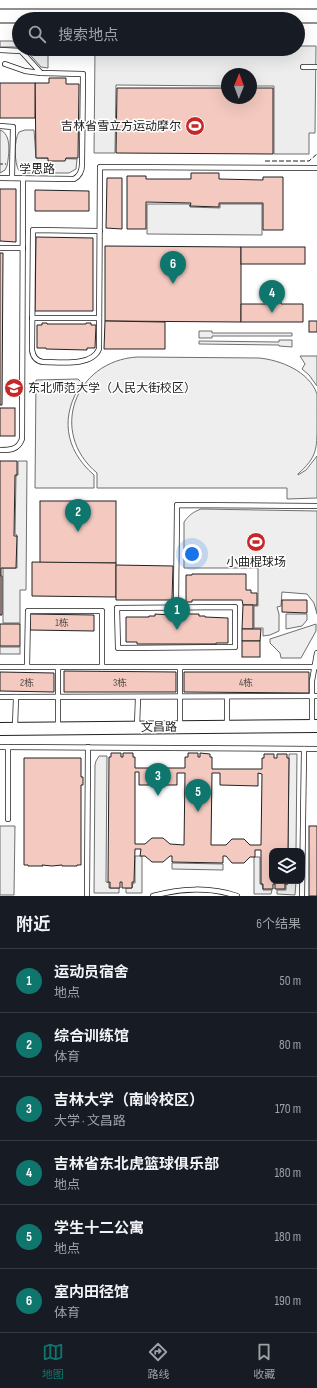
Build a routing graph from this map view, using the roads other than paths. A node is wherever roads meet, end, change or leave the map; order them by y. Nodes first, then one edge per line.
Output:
1 (0, 16) edge
2 (12, 16) edge
3 (305, 16) edge
4 (317, 16) edge
5 (0, 50) edge
6 (12, 51) edge
7 (26, 56) edge
8 (5, 64) dead end
9 (303, 67) dead end
10 (317, 67) edge
11 (41, 73) junction
12 (0, 126) edge
13 (317, 168) edge
14 (0, 178) edge
15 (12, 178) junction
16 (23, 178) junction
17 (100, 231) junction
18 (0, 248) edge
19 (23, 248) junction
20 (32, 318) junction
21 (99, 318) junction
22 (0, 450) edge
23 (317, 506) edge
24 (176, 608) junction
25 (317, 653) edge
26 (0, 667) edge
27 (27, 667) junction
28 (58, 667) junction
29 (102, 667) junction
30 (180, 667) junction
31 (315, 667) edge
32 (227, 696) junction
33 (314, 696) edge
34 (0, 697) edge
35 (16, 697) junction
36 (58, 697) junction
37 (138, 697) junction
38 (180, 697) junction
39 (227, 726) junction
40 (314, 726) edge
41 (137, 727) junction
42 (180, 727) junction
43 (15, 728) junction
44 (58, 728) junction
45 (0, 729) edge
46 (0, 747) edge
47 (8, 747) junction
48 (88, 747) junction
49 (304, 749) junction
50 (317, 749) edge
51 (8, 819) dead end
52 (87, 896) edge
53 (153, 896) edge
54 (237, 896) edge
55 (302, 896) edge

1 - 2 main road
3 - 4 main road
5 - 6 lane
7 - 11 lane
8 - 11 lane
9 - 10 lane
11 - 16 lane, 学思路
12 - 15 lane
13 - 17 lane
14 - 15 lane, 学思路
15 - 16 lane, 学思路
16 - 19 lane
17 - 20 lane
17 - 21 lane
18 - 19 lane
19 - 22 lane
20 - 21 lane
20 - 21 lane
23 - 24 lane
24 - 24 lane
25 - 31 lane
26 - 27 lane
27 - 28 lane
27 - 29 lane
28 - 29 lane
28 - 36 lane
29 - 30 lane
30 - 31 lane
30 - 38 lane
31 - 33 lane
32 - 33 lane
32 - 38 lane
32 - 39 lane
33 - 40 lane
34 - 35 lane
35 - 36 lane
35 - 43 lane
36 - 37 lane
36 - 44 lane
37 - 38 lane
37 - 41 lane
38 - 42 lane
39 - 40 street, 文昌路
39 - 42 street, 文昌路
41 - 42 street, 文昌路
41 - 44 street, 文昌路
43 - 44 street, 文昌路
43 - 45 street, 文昌路
46 - 47 lane
47 - 48 lane
47 - 51 lane
48 - 49 lane
48 - 52 lane
49 - 50 lane
49 - 55 lane
53 - 54 lane

